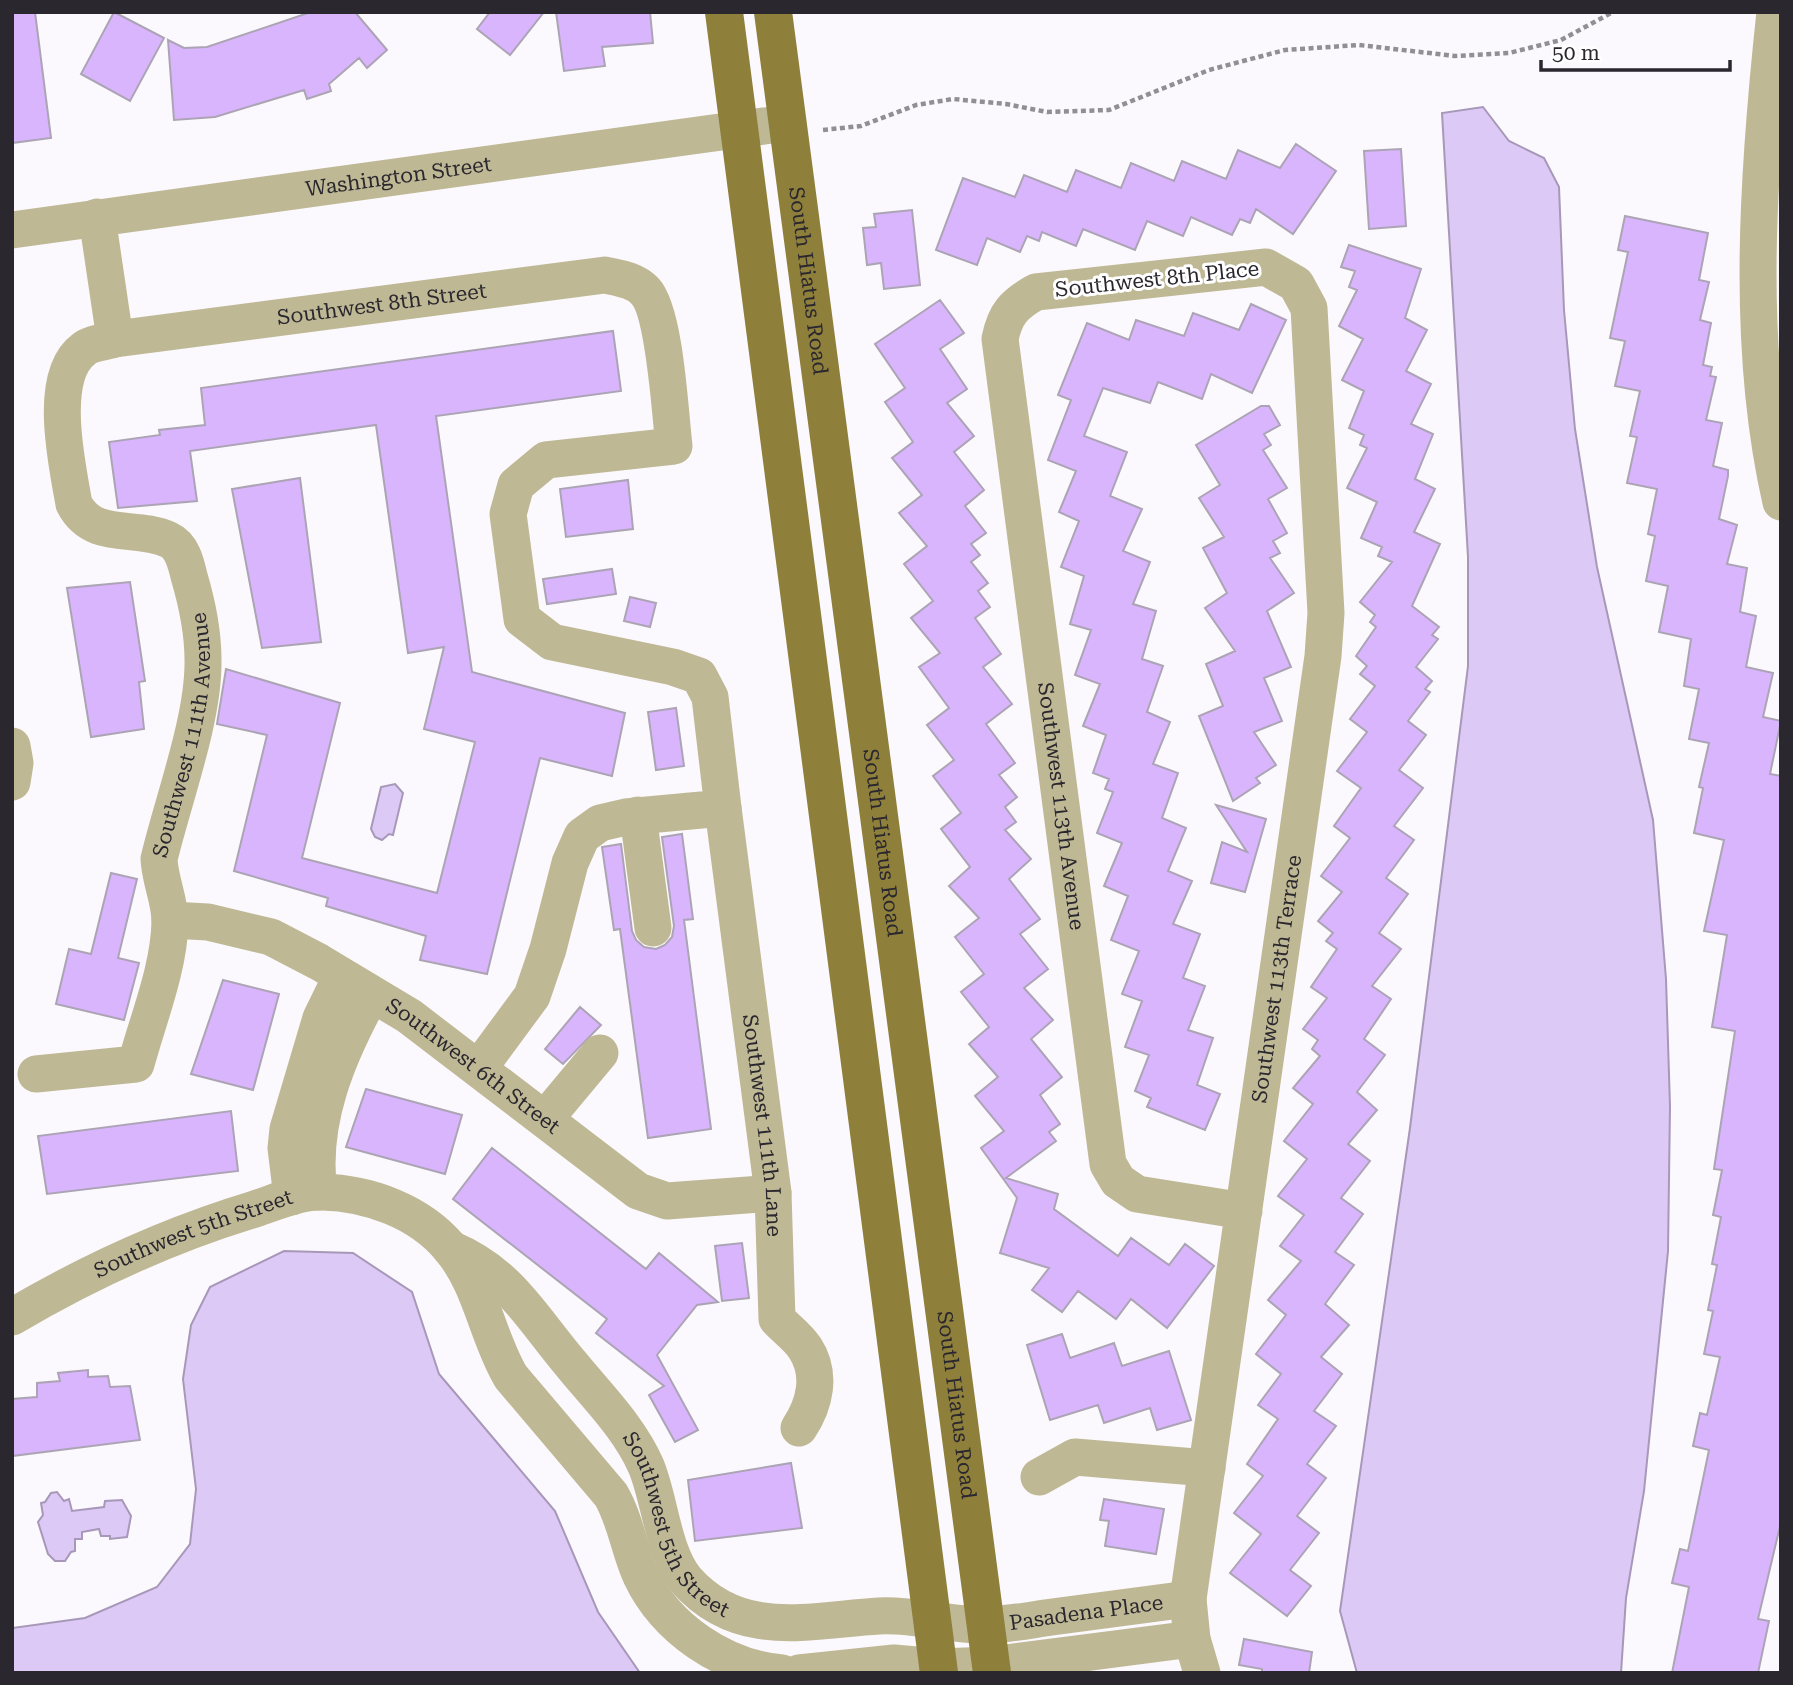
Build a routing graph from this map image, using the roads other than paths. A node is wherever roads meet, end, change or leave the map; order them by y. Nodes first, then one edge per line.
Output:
1 (724, 12) edge
2 (774, 12) edge
3 (1775, 12) edge
4 (805, 126) junction
5 (740, 127) junction
6 (97, 217) junction
7 (12, 230) edge
8 (1296, 284) joint
9 (645, 291) joint
10 (1016, 303) joint
11 (115, 340) junction
12 (1781, 502) edge
13 (12, 746) edge
14 (12, 782) edge
15 (723, 808) junction
16 (638, 815) junction
17 (170, 920) junction
18 (653, 928) dead end
19 (356, 986) junction
20 (600, 1053) dead end
21 (479, 1068) junction
22 (36, 1074) dead end
23 (545, 1119) junction
24 (773, 1193) junction
25 (305, 1194) junction
26 (1244, 1211) junction
27 (451, 1249) junction
28 (12, 1317) edge
29 (799, 1427) dead end
30 (1207, 1468) junction
31 (1039, 1477) dead end
32 (1188, 1599) junction
33 (934, 1621) junction
34 (985, 1625) junction
35 (1197, 1656) edge
36 (991, 1669) edge
37 (939, 1670) edge
38 (782, 1673) edge
39 (799, 1673) edge

1 - 5 main road
2 - 4 main road, South Hiatus Road
3 - 12 street
4 - 5 street, Washington Street
4 - 34 main road, South Hiatus Road
5 - 6 street, Washington Street
5 - 33 main road
6 - 7 street, Washington Street
6 - 11 street
8 - 10 street, Southwest 8th Place
8 - 26 street, Southwest 113th Terrace
9 - 11 street, Southwest 8th Street
9 - 15 street, Southwest 111th Lane
10 - 26 street, Southwest 113th Avenue
11 - 17 street, Southwest 111th Avenue
13 - 14 street
15 - 16 street
15 - 24 street, Southwest 111th Lane
16 - 18 street
16 - 21 street
17 - 19 street, Southwest 6th Street
17 - 22 street, Southwest 111th Avenue
19 - 21 street, Southwest 6th Street
19 - 25 street
20 - 23 street
21 - 23 street, Southwest 6th Street
23 - 24 street, Southwest 6th Street
24 - 29 street, Southwest 111th Lane
25 - 27 street, Southwest 5th Street
25 - 28 street, Southwest 5th Street
26 - 30 street, Southwest 113th Terrace
27 - 33 street, Southwest 5th Street
27 - 38 street, Southwest 5th Street
30 - 31 street
30 - 32 street, Southwest 113th Terrace
32 - 34 street, Pasadena Place
32 - 35 street, Southwest 113th Terrace
33 - 34 street, Southwest 5th Street
33 - 37 main road
34 - 36 main road, South Hiatus Road
35 - 36 street, Pasadena Place
36 - 37 street
37 - 39 street

